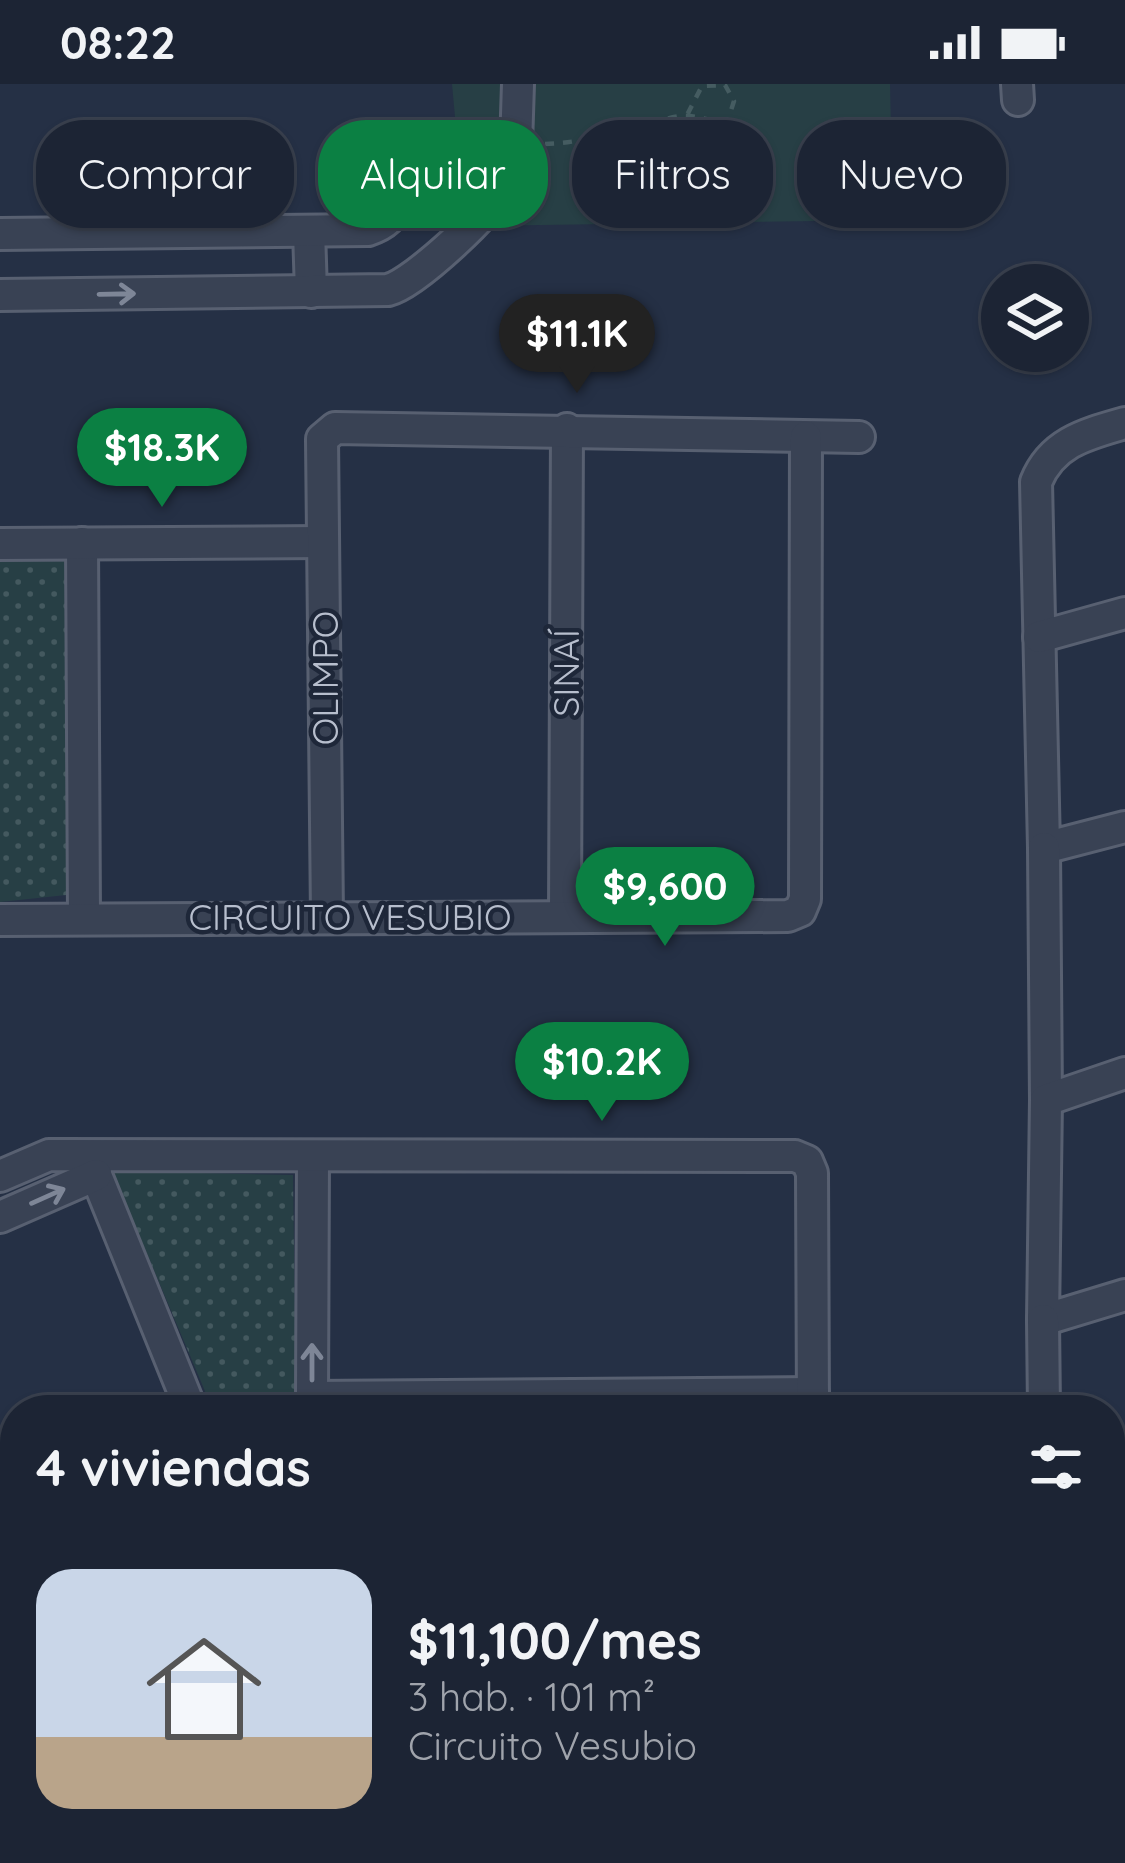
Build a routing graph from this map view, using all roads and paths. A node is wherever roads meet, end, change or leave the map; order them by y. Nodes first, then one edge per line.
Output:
1 (518, 84) edge
2 (701, 85) edge
3 (687, 115) junction
4 (517, 120) edge
5 (548, 144) edge
6 (374, 228) edge
7 (466, 228) edge
8 (309, 231) junction
9 (0, 234) edge
10 (311, 292) junction
11 (0, 295) edge
12 (1125, 423) edge
13 (567, 429) junction
14 (806, 437) junction
15 (859, 437) dead end
16 (323, 542) junction
17 (82, 543) junction
18 (0, 544) edge
19 (1125, 614) edge
20 (1039, 637) junction
21 (1125, 827) edge
22 (1044, 848) junction
23 (565, 916) junction
24 (84, 917) junction
25 (327, 917) junction
26 (0, 920) edge
27 (1125, 1073) edge
28 (1046, 1100) junction
29 (313, 1159) junction
30 (95, 1166) junction
31 (0, 1176) edge
32 (0, 1217) edge
33 (1125, 1295) edge
34 (1042, 1320) junction
35 (185, 1395) edge
36 (312, 1395) edge
37 (813, 1395) edge
38 (1044, 1395) edge

1 - 4 street
2 - 3 path
2 - 3 path
3 - 5 path
6 - 8 street
7 - 10 street
8 - 9 street
8 - 10 street
11 -> 10 street
12 - 20 street
13 - 14 street
13 - 16 street, OLIMPO
13 - 23 street, SINAÍ
14 - 15 street
14 - 23 street, CIRCUITO VESUBIO
16 - 17 street
16 - 25 street, OLIMPO
17 - 18 street
17 - 24 street
19 - 20 street
20 - 22 street
21 - 22 street
22 - 28 street
23 - 25 street, CIRCUITO VESUBIO
24 - 25 street, CIRCUITO VESUBIO
24 - 26 street, CIRCUITO VESUBIO
27 - 28 street
28 - 34 street
29 - 30 street
36 -> 29 street
29 - 37 street
30 - 31 street
32 -> 30 street
30 - 35 street
33 - 34 street
34 - 38 street

